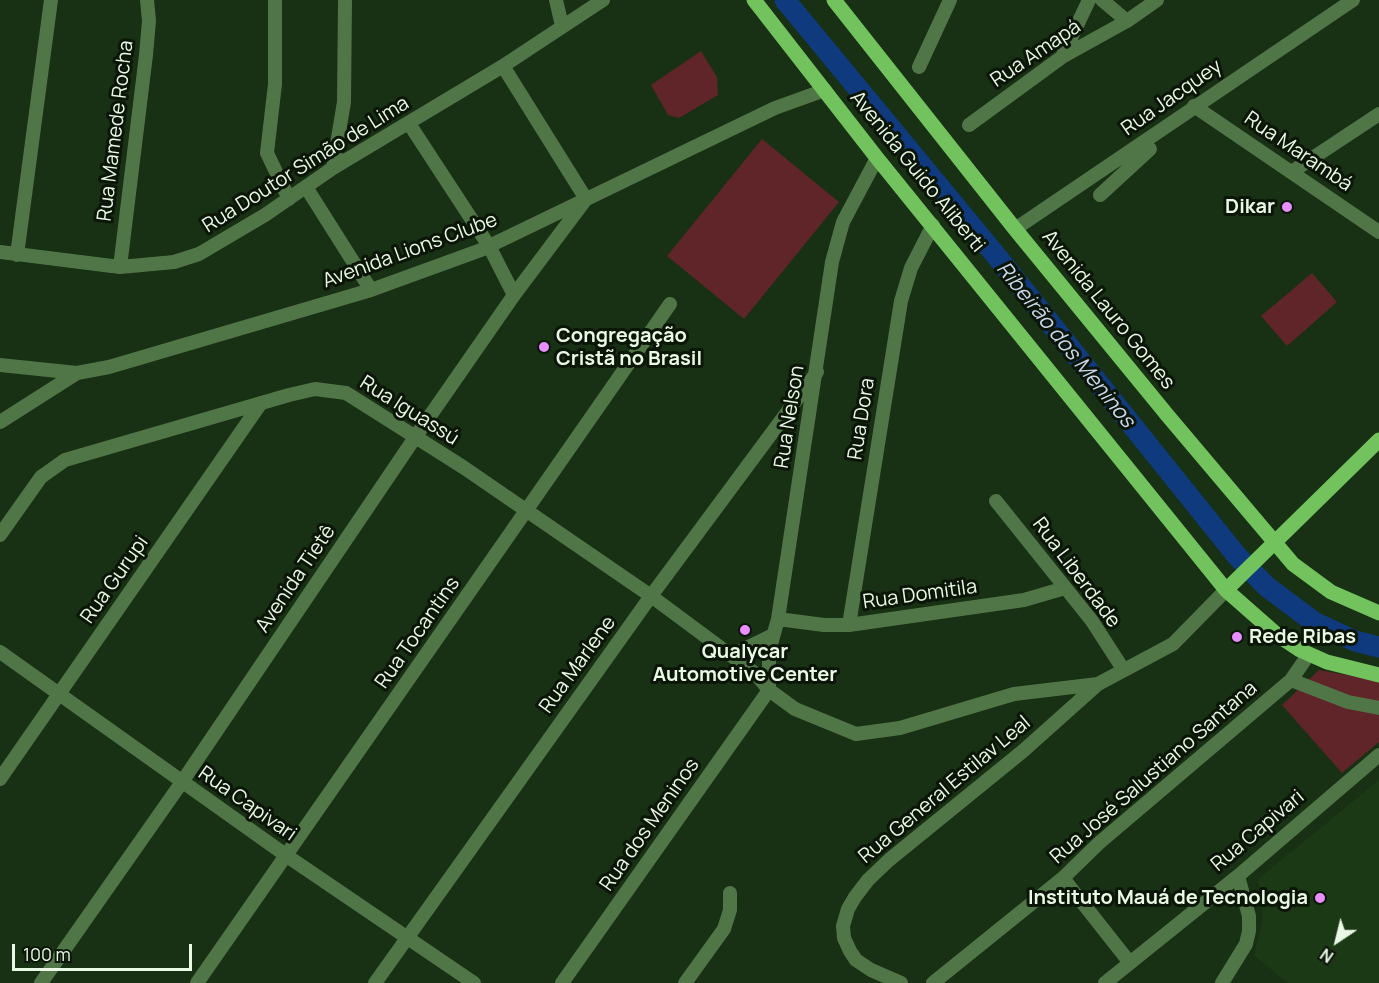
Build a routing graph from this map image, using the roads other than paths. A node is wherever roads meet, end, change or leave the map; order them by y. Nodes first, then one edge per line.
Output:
1 (51, 0) edge
2 (147, 0) edge
3 (275, 0) edge
4 (345, 0) edge
5 (556, 0) edge
6 (603, 0) edge
7 (754, 0) edge
8 (834, 0) edge
9 (950, 0) edge
10 (1089, 0) edge
11 (1102, 0) edge
12 (1157, 0) edge
13 (1353, 0) edge
14 (1127, 21) junction
15 (562, 26) junction
16 (1062, 57) junction
17 (503, 66) junction
18 (919, 67) dead end
19 (825, 90) junction
20 (1194, 106) junction
21 (1379, 114) edge
22 (410, 124) junction
23 (969, 124) dead end
24 (1150, 149) dead end
25 (877, 158) junction
26 (333, 168) junction
27 (1293, 171) junction
28 (306, 187) junction
29 (1100, 195) dead end
30 (289, 199) junction
31 (586, 199) junction
32 (933, 225) junction
33 (1015, 229) junction
34 (1379, 232) edge
35 (489, 246) junction
36 (0, 252) edge
37 (17, 255) junction
38 (120, 267) junction
39 (371, 290) junction
40 (514, 295) junction
41 (670, 304) dead end
42 (0, 365) edge
43 (817, 372) junction
44 (77, 373) junction
45 (261, 403) junction
46 (0, 422) edge
47 (416, 436) junction
48 (1379, 440) edge
49 (996, 501) dead end
50 (527, 510) junction
51 (0, 535) edge
52 (1271, 548) junction
53 (1231, 586) junction
54 (1065, 588) junction
55 (651, 596) junction
56 (1379, 613) edge
57 (778, 618) junction
58 (849, 625) junction
59 (773, 635) junction
60 (0, 652) edge
61 (1309, 654) junction
62 (732, 655) junction
63 (1124, 669) junction
64 (1379, 675) edge
65 (1291, 680) junction
66 (1098, 684) junction
67 (769, 690) junction
68 (58, 695) junction
69 (1379, 708) edge
70 (1379, 755) edge
71 (0, 779) edge
72 (182, 782) junction
73 (287, 856) junction
74 (1238, 876) junction
75 (1063, 878) junction
76 (730, 893) dead end
77 (409, 937) junction
78 (1130, 963) junction
79 (41, 983) edge
80 (197, 983) edge
81 (375, 983) edge
82 (474, 983) edge
83 (562, 983) edge
84 (685, 983) edge
85 (901, 983) edge
86 (933, 983) edge
87 (1105, 983) edge
88 (1222, 983) edge

1 - 37 street
2 - 38 street, Rua Mamede Rocha
3 - 30 street
4 - 26 street
5 - 15 street
6 - 15 street, Rua Doutor Simão de Lima
7 - 19 main road
8 - 33 main road, Avenida Lauro Gomes
9 - 18 street
10 - 16 street
11 - 14 street
12 - 14 street, Rua Amapá
13 - 20 street, Rua Jacquey
14 - 16 street, Rua Amapá
15 - 17 street, Rua Doutor Simão de Lima
16 - 23 street, Rua Amapá
17 - 22 street, Rua Doutor Simão de Lima
17 - 31 street
19 - 25 main road, Avenida Guido Aliberti
19 - 31 street, Avenida Lions Clube
20 - 27 street, Rua Marambá
20 - 33 street, Rua Jacquey
21 - 27 street
22 - 26 street, Rua Doutor Simão de Lima
22 - 35 street
24 - 29 street
25 - 32 main road, Avenida Guido Aliberti
25 - 43 street, Rua Nelson
26 - 28 street, Rua Doutor Simão de Lima
27 - 34 street, Rua Marambá
28 - 30 street, Rua Doutor Simão de Lima
28 - 39 street
30 - 38 street, Rua Doutor Simão de Lima
31 - 35 street, Avenida Lions Clube
31 - 40 street, Avenida Tietê
32 - 53 main road, Avenida Guido Aliberti
32 - 58 street, Rua Dora
33 - 52 main road, Avenida Lauro Gomes
35 - 39 street, Avenida Lions Clube
35 - 40 street
36 - 37 street, Rua Doutor Simão de Lima
37 - 38 street, Rua Doutor Simão de Lima
39 - 44 street, Avenida Lions Clube
40 - 47 street, Avenida Tietê
41 - 50 street, Rua Tocantins
42 - 44 street
43 - 55 street, Rua Marlene
43 - 57 street, Rua Nelson
44 - 46 street, Avenida Lions Clube
45 - 47 street, Rua Iguassú
45 - 51 street, Rua Iguassú
45 - 68 street, Rua Gurupi
47 - 50 street, Rua Iguassú
47 - 72 street, Avenida Tietê
48 - 52 main road
49 - 54 street, Rua Liberdade
50 - 55 street, Rua Iguassú
50 - 73 street, Rua Tocantins
52 - 53 main road
52 - 56 main road, Avenida Lauro Gomes
53 - 61 main road, Avenida Guido Aliberti
53 - 63 street
54 - 58 street, Rua Domitila
54 - 63 street, Rua Liberdade
55 - 62 street, Rua Iguassú
55 - 77 street, Rua Marlene
57 - 58 street, Rua Domitila
57 - 59 street, Rua Nelson
59 - 62 street
59 - 67 street, Rua Nelson
60 - 68 street, Rua Capivari
61 - 64 main road, Avenida Guido Aliberti
61 - 65 street, Rua José Salustiano Santana
62 - 67 street, Rua Iguassú
63 - 66 street
65 - 69 street
65 - 75 street, Rua José Salustiano Santana
66 - 67 street, Rua Iguassú
66 - 85 street, Rua General Estilav Leal
67 - 83 street, Rua dos Meninos
68 - 71 street, Rua Gurupi
68 - 72 street, Rua Capivari
70 - 74 street, Rua Capivari
72 - 73 street, Rua Capivari
72 - 79 street, Avenida Tietê
73 - 77 street, Rua Capivari
73 - 80 street, Rua Tocantins
74 - 78 street, Rua Capivari
74 - 88 street
75 - 78 street
75 - 86 street, Rua José Salustiano Santana
76 - 84 street
77 - 81 street, Rua Marlene
77 - 82 street, Rua Capivari
78 - 87 street, Rua Capivari

